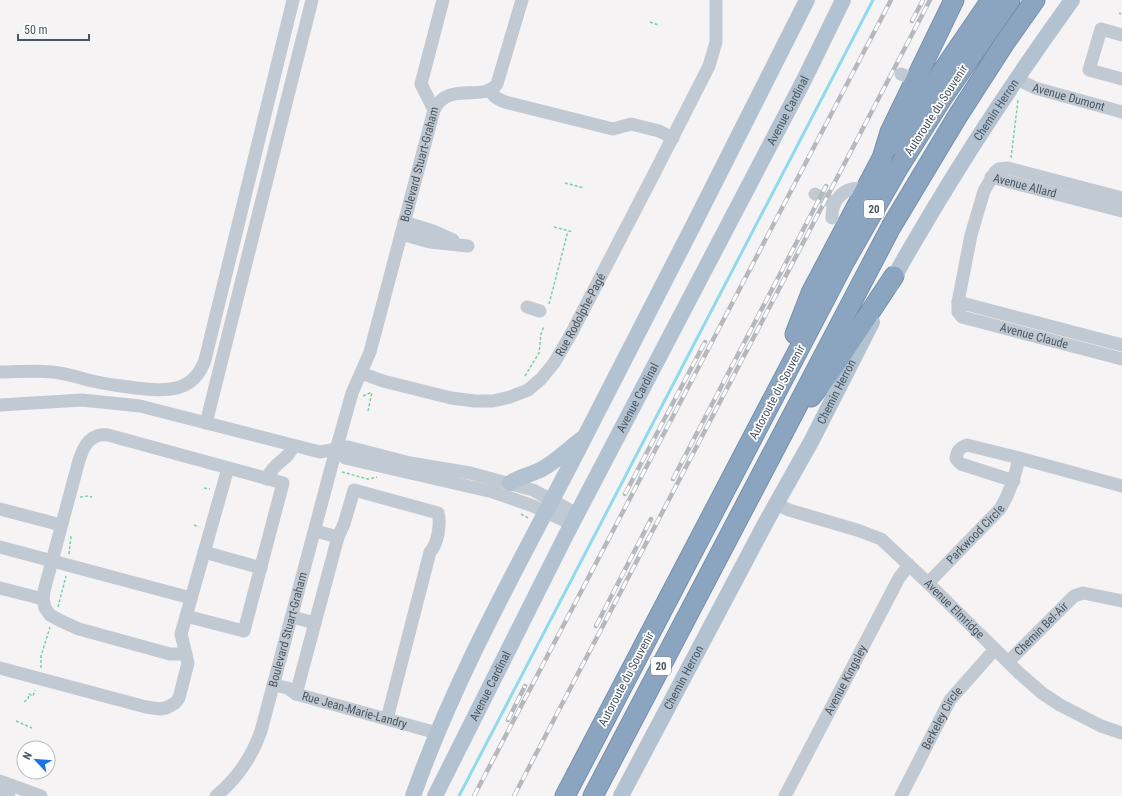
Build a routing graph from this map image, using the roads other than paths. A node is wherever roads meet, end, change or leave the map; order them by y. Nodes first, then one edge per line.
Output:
1 (293, 0) edge
2 (312, 0) edge
3 (443, 0) edge
4 (522, 0) edge
5 (794, 0) edge
6 (807, 0) edge
7 (843, 0) edge
8 (954, 0) edge
9 (991, 0) edge
10 (1010, 0) edge
11 (1035, 0) edge
12 (1072, 0) edge
13 (716, 1) edge
14 (797, 21) junction
15 (1122, 35) edge
16 (1017, 79) junction
17 (1122, 79) edge
18 (490, 90) junction
19 (434, 110) junction
20 (1122, 112) edge
21 (673, 138) junction
22 (882, 158) junction
23 (991, 177) junction
24 (864, 190) junction
25 (815, 194) dead end
26 (1122, 198) edge
27 (834, 203) junction
28 (1122, 212) edge
29 (832, 218) dead end
30 (403, 228) junction
31 (464, 245) dead end
32 (894, 276) junction
33 (958, 302) junction
34 (527, 307) dead end
35 (544, 307) road end
36 (1122, 344) edge
37 (1122, 359) edge
38 (0, 372) edge
39 (361, 373) junction
40 (0, 405) edge
41 (206, 423) junction
42 (786, 427) junction
43 (757, 430) junction
44 (586, 436) junction
45 (293, 446) junction
46 (336, 450) junction
47 (1019, 458) junction
48 (228, 468) junction
49 (267, 478) junction
50 (1014, 481) junction
51 (510, 483) junction
52 (1122, 486) edge
53 (776, 504) junction
54 (549, 506) junction
55 (0, 509) edge
56 (575, 519) junction
57 (61, 525) junction
58 (315, 531) junction
59 (338, 537) junction
60 (0, 547) edge
61 (204, 552) junction
62 (52, 561) junction
63 (909, 565) junction
64 (261, 568) junction
65 (928, 583) junction
66 (0, 588) edge
67 (191, 598) junction
68 (43, 599) junction
69 (1122, 601) edge
70 (186, 616) junction
71 (292, 617) junction
72 (315, 623) junction
73 (995, 649) junction
74 (186, 654) junction
75 (1008, 662) junction
76 (0, 668) edge
77 (274, 685) junction
78 (296, 694) junction
79 (387, 719) junction
80 (437, 733) junction
81 (1122, 733) edge
82 (460, 744) junction
83 (0, 781) edge
84 (0, 793) edge
85 (9, 796) edge
86 (41, 796) edge
87 (216, 796) edge
88 (413, 796) edge
89 (435, 796) edge
90 (565, 796) edge
91 (593, 796) edge
92 (621, 796) edge
93 (785, 796) edge
94 (901, 796) edge

1 - 38 street
2 - 41 street
3 - 19 street
4 - 18 street
5 - 14 main road
6 - 14 main road
7 - 56 main road, Avenue Cardinal
8 - 22 highway
9 - 22 highway
10 - 43 highway, Autoroute du Souvenir / 20
11 - 42 highway, Autoroute du Souvenir / 20
12 - 16 main road, Chemin Herron
13 - 21 street, Rue Rodolphe-Pagé
14 - 44 main road
15 - 17 street
16 - 20 street, Avenue Dumont
16 - 32 main road, Chemin Herron
18 - 19 street, Boulevard Stuart-Graham
18 - 21 street
19 - 30 street, Boulevard Stuart-Graham
21 - 39 street, Rue Rodolphe-Pagé
22 - 24 highway
23 - 26 street, Avenue Allard
23 - 28 street, Avenue Allard
23 - 33 street
24 - 27 street
24 - 43 highway
25 - 27 street
27 - 29 street
30 - 31 street
30 - 39 street, Boulevard Stuart-Graham
32 - 42 highway
32 - 53 main road, Chemin Herron
33 - 36 street, Avenue Claude
33 - 37 street, Avenue Claude
34 - 35 street
39 - 46 street
40 - 41 street
41 - 45 street
42 - 91 highway, Autoroute du Souvenir / 20
43 - 90 highway, Autoroute du Souvenir / 20
44 - 51 main road
44 - 54 main road
45 - 46 street
45 - 49 street
46 - 51 street
46 - 54 street
46 - 58 street, Boulevard Stuart-Graham
47 - 50 street, Parkwood Circle
47 - 50 street
47 - 52 street
48 - 49 street
48 - 57 street
48 - 61 street
49 - 64 street
50 - 65 street, Parkwood Circle
51 - 54 street
53 - 63 street, Avenue Elmridge
53 - 92 main road, Chemin Herron
54 - 56 street
54 - 80 main road
55 - 57 street
56 - 82 main road, Avenue Cardinal
57 - 62 street
58 - 59 street
58 - 71 street, Boulevard Stuart-Graham
59 - 72 street
59 - 79 street
60 - 62 street
61 - 64 street
61 - 67 street
62 - 67 street
62 - 68 street
63 - 65 street, Avenue Elmridge
63 - 93 street, Avenue Kingsley
64 - 70 street
65 - 73 street, Avenue Elmridge
66 - 68 street
67 - 70 street
68 - 74 street
69 - 75 street, Chemin Bel-Air
70 - 74 street
71 - 72 street
71 - 77 street, Boulevard Stuart-Graham
72 - 78 street
73 - 75 street, Avenue Elmridge
73 - 94 street, Berkeley Circle
74 - 76 street
75 - 81 street, Avenue Elmridge
77 - 78 street, Rue Jean-Marie-Landry
77 - 87 street, Boulevard Stuart-Graham
78 - 79 street, Rue Jean-Marie-Landry
79 - 80 street, Rue Jean-Marie-Landry
80 - 82 main road
80 - 88 main road
82 - 89 main road, Avenue Cardinal
83 - 86 street
84 - 85 street

